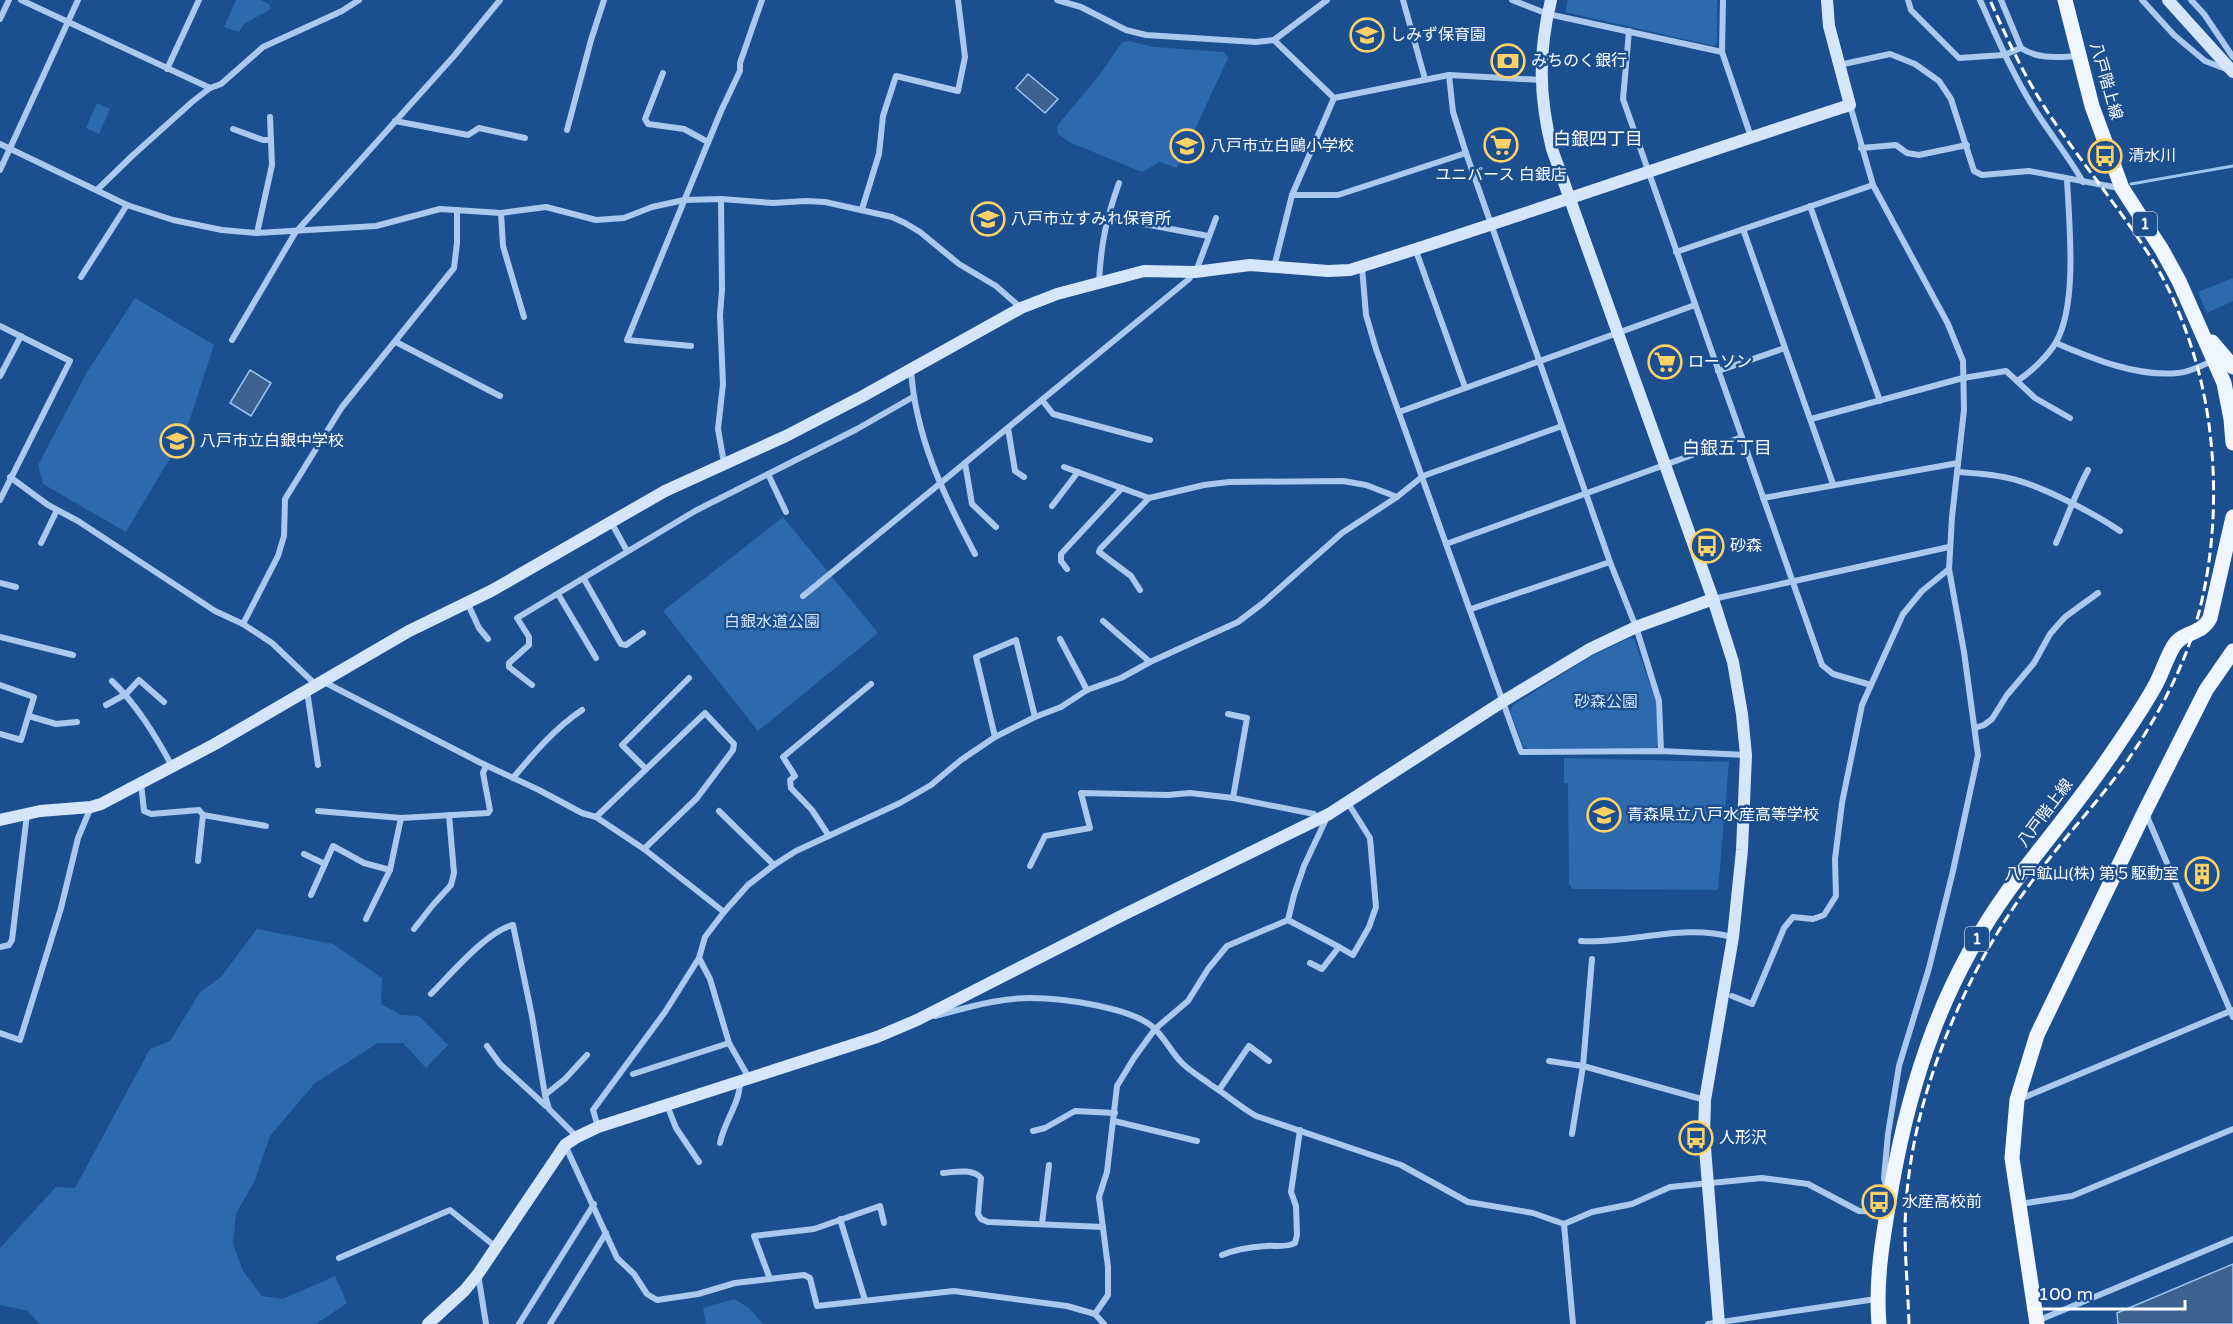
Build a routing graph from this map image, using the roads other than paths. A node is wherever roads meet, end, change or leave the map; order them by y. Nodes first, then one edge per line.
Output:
1 (9, 0) edge
2 (21, 0) edge
3 (78, 0) edge
4 (199, 0) edge
5 (359, 0) edge
6 (500, 0) edge
7 (604, 0) edge
8 (762, 0) edge
9 (958, 0) edge
10 (1061, 0) edge
11 (1327, 0) edge
12 (1403, 0) edge
13 (1512, 0) edge
14 (1551, 0) edge
15 (1723, 0) edge
16 (1827, 0) edge
17 (1908, 0) edge
18 (1980, 0) edge
19 (2001, 0) edge
20 (2065, 0) edge
21 (2142, 0) edge
22 (2168, 0) edge
23 (2191, 0) edge
24 (1548, 14) junction
25 (0, 19) edge
26 (68, 22) junction
27 (1629, 31) junction
28 (1274, 40) junction
29 (2020, 48) junction
30 (1722, 52) junction
31 (2004, 55) junction
32 (2080, 56) junction
33 (2233, 57) edge
34 (1839, 65) junction
35 (167, 69) junction
36 (2233, 72) edge
37 (663, 73) dead end
38 (1449, 75) junction
39 (1425, 79) junction
40 (1541, 80) junction
41 (210, 88) junction
42 (1334, 98) junction
43 (1850, 105) junction
44 (270, 117) dead end
45 (395, 122) junction
46 (233, 129) dead end
47 (567, 130) dead end
48 (1751, 137) junction
49 (525, 138) dead end
50 (271, 140) junction
51 (708, 142) junction
52 (0, 144) edge
53 (1967, 145) junction
54 (1861, 148) junction
55 (10, 149) junction
56 (1466, 153) junction
57 (0, 170) edge
58 (1648, 173) junction
59 (2067, 179) junction
60 (2084, 182) junction
61 (1119, 183) dead end
62 (1873, 185) junction
63 (2122, 189) junction
64 (97, 190) junction
65 (1292, 195) junction
66 (721, 199) junction
67 (684, 200) junction
68 (1569, 200) junction
69 (127, 205) junction
70 (1810, 206) junction
71 (862, 209) junction
72 (457, 210) junction
73 (501, 213) junction
74 (1107, 217) junction
75 (1216, 218) dead end
76 (1492, 226) junction
77 (1743, 229) junction
78 (295, 232) junction
79 (257, 233) junction
80 (1208, 236) junction
81 (1416, 251) junction
82 (1676, 252) junction
83 (1275, 267) junction
84 (1362, 267) junction
85 (1195, 272) junction
86 (81, 277) dead end
87 (1099, 282) junction
88 (1695, 305) junction
89 (1021, 308) junction
90 (524, 317) dead end
91 (0, 326) edge
92 (2200, 329) junction
93 (1616, 332) junction
94 (21, 336) junction
95 (232, 340) dead end
96 (396, 342) junction
97 (2056, 343) junction
98 (691, 346) dead end
99 (1785, 348) junction
100 (1539, 360) junction
101 (2215, 360) junction
102 (2233, 367) edge
103 (911, 368) junction
104 (1718, 371) junction
105 (0, 376) edge
106 (1964, 378) junction
107 (2017, 381) junction
108 (1466, 387) junction
109 (500, 396) dead end
110 (913, 397) junction
111 (1042, 400) junction
112 (1880, 401) junction
113 (1399, 412) junction
114 (2070, 418) dead end
115 (1811, 419) junction
116 (1563, 426) junction
117 (1008, 428) junction
118 (1742, 437) junction
119 (1150, 440) dead end
120 (2233, 443) edge
121 (724, 463) junction
122 (965, 463) junction
123 (1958, 463) junction
124 (1664, 465) junction
125 (1064, 467) dead end
126 (2088, 470) dead end
127 (1078, 472) junction
128 (1957, 472) junction
129 (768, 474) junction
130 (1423, 476) junction
131 (10, 477) junction
132 (1024, 477) dead end
133 (941, 483) junction
134 (1833, 484) junction
135 (3, 485) edge
136 (1122, 488) junction
137 (1587, 493) junction
138 (1397, 497) junction
139 (1149, 498) junction
140 (1763, 498) junction
141 (0, 500) edge
142 (2071, 504) junction
143 (1052, 506) dead end
144 (57, 510) junction
145 (786, 512) dead end
146 (2233, 517) edge
147 (611, 522) junction
148 (996, 526) dead end
149 (2120, 531) dead end
150 (41, 543) dead end
151 (2056, 543) dead end
152 (1446, 544) junction
153 (1949, 546) junction
154 (627, 551) junction
155 (975, 554) dead end
156 (1610, 562) junction
157 (1067, 569) dead end
158 (1949, 569) junction
159 (584, 579) junction
160 (1792, 580) junction
161 (0, 583) edge
162 (16, 587) dead end
163 (1140, 590) dead end
164 (2098, 593) dead end
165 (558, 594) junction
166 (803, 596) dead end
167 (1713, 598) junction
168 (467, 602) junction
169 (1471, 609) junction
170 (1102, 621) dead end
171 (243, 624) junction
172 (1636, 627) junction
173 (643, 633) dead end
174 (0, 638) edge
175 (488, 639) dead end
176 (1060, 639) dead end
177 (2233, 651) edge
178 (74, 655) dead end
179 (596, 658) dead end
180 (1150, 662) junction
181 (688, 678) dead end
182 (112, 681) dead end
183 (871, 684) dead end
184 (314, 685) junction
185 (532, 685) dead end
186 (1871, 685) junction
187 (0, 686) edge
188 (1087, 690) junction
189 (126, 694) junction
190 (164, 702) dead end
191 (1502, 702) junction
192 (106, 705) dead end
193 (582, 710) dead end
194 (1228, 714) dead end
195 (29, 716) junction
196 (1035, 717) junction
197 (76, 722) dead end
198 (1975, 728) junction
199 (0, 734) edge
200 (995, 737) junction
201 (1661, 751) junction
202 (1746, 755) junction
203 (318, 765) dead end
204 (172, 766) junction
205 (486, 766) junction
206 (646, 769) junction
207 (513, 778) junction
208 (141, 782) junction
209 (1233, 798) junction
210 (1348, 803) junction
211 (91, 807) junction
212 (318, 811) dead end
213 (719, 811) dead end
214 (2145, 811) junction
215 (27, 814) junction
216 (203, 815) junction
217 (449, 815) junction
218 (596, 817) junction
219 (1323, 817) junction
220 (401, 818) junction
221 (0, 820) edge
222 (266, 826) dead end
223 (829, 836) junction
224 (644, 849) junction
225 (304, 854) dead end
226 (198, 861) dead end
227 (325, 864) junction
228 (774, 865) junction
229 (1030, 866) dead end
230 (390, 870) junction
231 (311, 896) dead end
232 (724, 912) junction
233 (366, 919) dead end
234 (1288, 920) junction
235 (414, 929) dead end
236 (1733, 937) junction
237 (1581, 941) dead end
238 (0, 947) edge
239 (1338, 947) junction
240 (699, 958) junction
241 (1592, 959) dead end
242 (1310, 963) dead end
243 (431, 994) dead end
244 (1732, 996) dead end
245 (2232, 1013) edge
246 (917, 1020) junction
247 (1155, 1029) junction
248 (0, 1033) edge
249 (729, 1043) junction
250 (487, 1046) dead end
251 (587, 1055) dead end
252 (1269, 1061) dead end
253 (1549, 1061) dead end
254 (1583, 1066) junction
255 (633, 1074) dead end
256 (744, 1080) junction
257 (1219, 1090) junction
258 (544, 1095) junction
259 (1705, 1100) junction
260 (2017, 1100) junction
261 (667, 1105) junction
262 (549, 1109) junction
263 (1115, 1113) junction
264 (1114, 1121) junction
265 (598, 1127) junction
266 (2233, 1129) edge
267 (1300, 1130) junction
268 (1033, 1131) dead end
269 (1572, 1134) dead end
270 (577, 1137) junction
271 (1197, 1141) dead end
272 (720, 1143) dead end
273 (565, 1145) junction
274 (699, 1162) dead end
275 (1049, 1165) dead end
276 (943, 1173) dead end
277 (1708, 1184) junction
278 (594, 1204) junction
279 (2018, 1204) junction
280 (1888, 1205) junction
281 (840, 1219) junction
282 (884, 1223) dead end
283 (1042, 1224) junction
284 (1564, 1224) junction
285 (1103, 1227) junction
286 (606, 1233) junction
287 (2233, 1239) edge
288 (496, 1247) junction
289 (1222, 1255) dead end
290 (339, 1258) dead end
291 (478, 1274) junction
292 (770, 1279) junction
293 (1877, 1299) junction
294 (865, 1300) junction
295 (1095, 1314) junction
296 (1715, 1323) edge
297 (2037, 1323) edge
298 (428, 1324) edge
299 (486, 1324) edge
300 (519, 1324) edge
301 (550, 1324) edge
302 (1104, 1324) edge
303 (1573, 1324) edge
304 (1879, 1324) edge

1 - 25 street
2 - 26 street
3 - 26 street
4 - 35 street
5 - 41 street
6 - 45 street
7 - 47 street
8 - 51 street
9 - 71 street
10 - 28 street
11 - 28 street
12 - 39 street
13 - 24 street
14 - 24 street
15 - 30 street
16 - 34 street
17 - 31 street
18 - 31 street
19 - 29 street
20 - 32 main road, 八戸階上線 / 1
21 - 36 street
22 - 36 street
23 - 33 street
24 - 27 street
24 - 40 street
26 - 35 street
26 - 55 street
27 - 30 street
27 - 58 street
28 - 42 street
29 - 31 street
29 - 32 street
30 - 48 street
31 - 60 street
32 - 63 main road, 八戸階上線 / 1
34 - 43 street
34 - 53 street
35 - 41 street
37 - 51 street
38 - 39 street
38 - 40 street
38 - 56 street
39 - 42 street
40 - 68 street
41 - 64 street
42 - 65 street
43 - 48 street
43 - 54 street
44 - 50 street
45 - 49 street
45 - 78 street
46 - 50 street
48 - 58 street
50 - 79 street
51 - 67 street
52 - 55 street
53 - 54 street
53 - 59 street
54 - 62 street
55 - 57 street
55 - 64 street
56 - 65 street
56 - 76 street
58 - 68 street
58 - 82 street
59 - 60 street
59 - 97 street
60 - 63 street
61 - 74 street
62 - 70 street
62 - 106 street
63 - 92 main road, 八戸階上線 / 1
64 - 69 street
65 - 83 street
66 - 67 street
66 - 71 street
66 - 121 street
67 - 73 street
67 - 98 street
68 - 76 street
68 - 93 street
69 - 79 street
69 - 86 street
70 - 77 street
70 - 112 street
71 - 89 street
72 - 73 street
72 - 78 street
72 - 96 street
73 - 90 street
74 - 80 street
74 - 87 street
75 - 80 street
76 - 81 street
76 - 100 street
77 - 82 street
77 - 99 street
78 - 79 street
78 - 95 street
80 - 85 street
81 - 84 street
81 - 108 street
82 - 88 street
83 - 84 street
83 - 85 street
84 - 113 street
85 - 87 street
85 - 111 street
87 - 89 street
88 - 93 street
88 - 104 street
89 - 103 street
91 - 94 street
92 - 101 main road, 八戸階上線 / 1
92 - 102 main road, 八戸階上線 / 1
93 - 100 street
93 - 124 street
94 - 105 street
94 - 131 street
96 - 109 street
96 - 171 street
97 - 101 street
97 - 107 street
99 - 104 street
99 - 115 street
100 - 108 street
100 - 116 street
101 - 120 main road, 八戸階上線 / 1
103 - 110 street
103 - 121 street
104 - 118 street
106 - 107 street
106 - 112 street
106 - 123 street
107 - 114 street
108 - 113 street
110 - 129 street
110 - 133 street
111 - 117 street
111 - 119 street
112 - 115 street
113 - 130 street
115 - 134 street
116 - 130 street
116 - 137 street
117 - 122 street
117 - 132 street
118 - 124 street
118 - 140 street
121 - 147 street
122 - 133 street
122 - 148 street
123 - 128 street
123 - 134 street
124 - 137 street
124 - 167 street
125 - 127 street
126 - 142 street
127 - 136 street
127 - 143 street
128 - 142 street
128 - 153 street
129 - 145 street
129 - 154 street
130 - 138 street
130 - 152 street
131 - 135 street
131 - 144 street
133 - 155 street
133 - 166 street
134 - 140 street
135 - 141 street
136 - 139 street
136 - 157 street
137 - 152 street
137 - 156 street
138 - 139 street
138 - 180 street
139 - 163 street
140 - 160 street
142 - 149 street
142 - 151 street
144 - 150 street
144 - 171 street
146 - 280 main road, 八戸階上線 / 1
147 - 154 street
147 - 168 street
152 - 169 street
153 - 158 street
153 - 160 street
154 - 159 street
156 - 169 street
156 - 172 street
158 - 186 street
158 - 198 street
159 - 165 street
159 - 173 street
160 - 167 street
160 - 186 street
161 - 162 street
164 - 198 street
165 - 179 street
165 - 185 street
167 - 172 street
167 - 202 street
168 - 175 street
168 - 184 street
169 - 191 street
170 - 180 street
171 - 184 street
172 - 191 street
172 - 201 street
174 - 178 street
176 - 188 street
177 - 214 main road
180 - 188 street
181 - 206 street
182 - 189 street
183 - 223 street
184 - 203 street
184 - 204 street
184 - 205 street
186 - 244 street
187 - 195 street
188 - 196 street
189 - 190 street
189 - 192 street
189 - 204 street
191 - 201 street
191 - 210 street
193 - 207 street
194 - 209 street
195 - 197 street
195 - 199 street
196 - 200 street
196 - 200 street
198 - 280 street
200 - 223 street
201 - 202 street
202 - 236 street
204 - 208 street
205 - 207 street
205 - 217 street
206 - 218 street
206 - 224 street
207 - 218 street
208 - 211 street
208 - 216 street
209 - 219 street
209 - 229 street
210 - 219 street
210 - 239 street
211 - 215 street
211 - 248 street
212 - 220 street
213 - 228 street
214 - 245 street
214 - 260 main road
215 - 221 street
215 - 238 street
216 - 222 street
216 - 226 street
217 - 220 street
217 - 235 street
218 - 224 street
219 - 234 street
219 - 246 street
220 - 230 street
223 - 228 street
224 - 232 street
225 - 227 street
227 - 230 street
227 - 231 street
228 - 232 street
230 - 233 street
232 - 240 street
234 - 239 street
234 - 247 street
236 - 237 street
236 - 259 street
239 - 242 street
240 - 249 street
240 - 265 street
241 - 254 street
243 - 258 street
245 - 260 street
246 - 247 street
246 - 256 street
247 - 257 street
247 - 263 street
249 - 255 street
249 - 256 street
250 - 262 street
251 - 258 street
252 - 257 street
253 - 254 street
254 - 259 street
254 - 269 street
256 - 261 street
256 - 272 street
257 - 267 street
258 - 262 street
259 - 277 street
260 - 279 main road
261 - 265 street
261 - 274 street
262 - 270 street
263 - 264 street
263 - 268 street
264 - 271 street
264 - 285 street
265 - 270 street
266 - 279 street
267 - 284 street
267 - 289 street
270 - 273 street
273 - 278 street
273 - 288 street
275 - 283 street
276 - 283 street
277 - 280 street
277 - 284 street
277 - 296 street
278 - 286 street
278 - 300 street
279 - 297 main road
280 - 293 main road, 八戸階上線 / 1
281 - 282 street
281 - 292 street
281 - 294 street
283 - 285 street
284 - 303 street
285 - 295 street
286 - 292 street
286 - 301 street
287 - 297 street
288 - 290 street
288 - 291 street
291 - 298 street
291 - 299 street
292 - 294 street
293 - 296 street
293 - 304 main road, 八戸階上線 / 1
294 - 295 street
295 - 302 street

